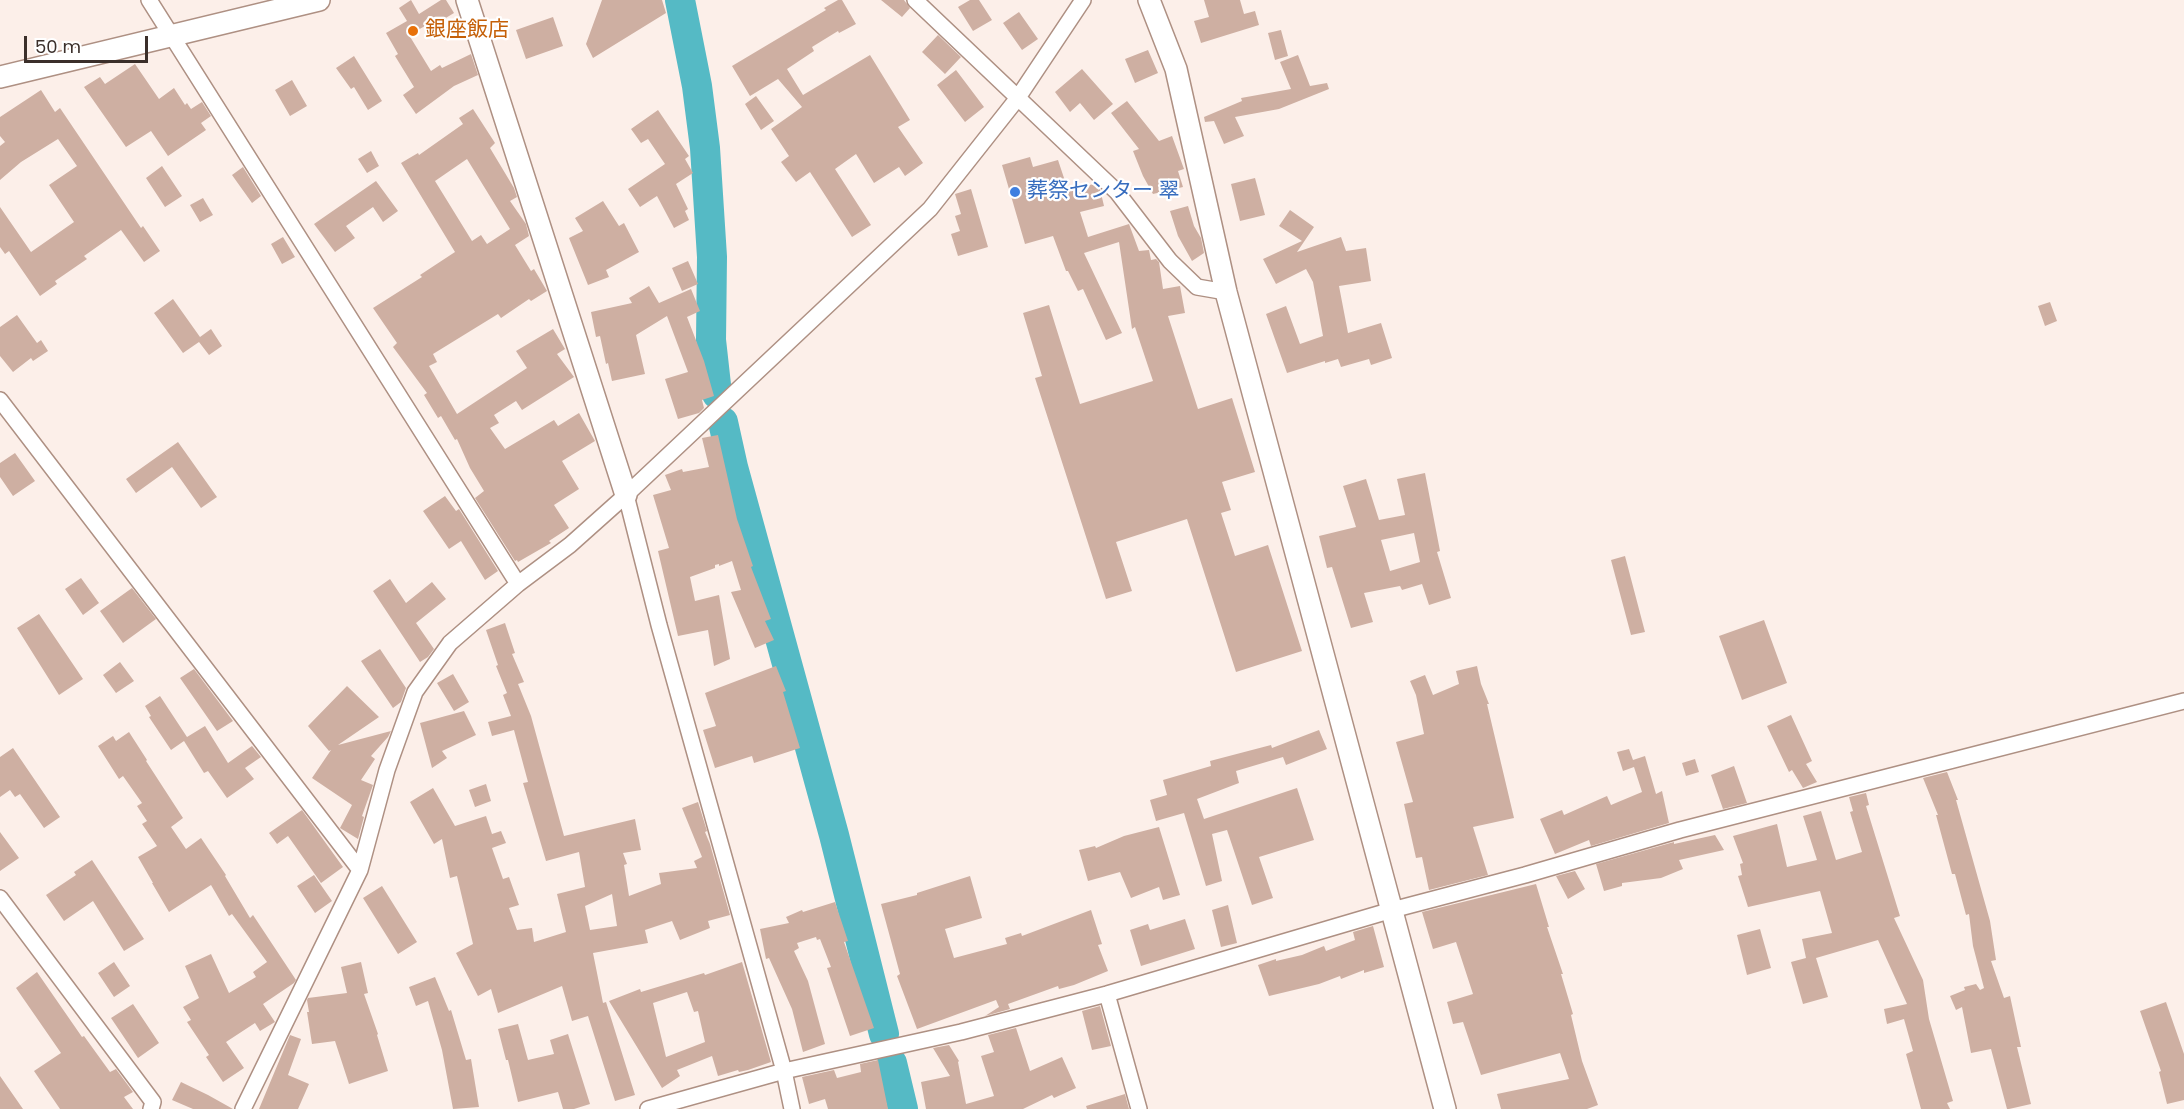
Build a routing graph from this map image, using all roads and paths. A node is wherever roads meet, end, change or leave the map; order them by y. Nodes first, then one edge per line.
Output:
1 (149, 0) edge
2 (319, 0) edge
3 (467, 0) edge
4 (915, 0) edge
5 (1083, 0) edge
6 (1149, 0) edge
7 (171, 36) junction
8 (0, 77) edge
9 (1017, 99) junction
10 (1226, 291) junction
11 (0, 400) edge
12 (626, 495) junction
13 (518, 584) junction
14 (2184, 701) edge
15 (360, 870) junction
16 (0, 898) edge
17 (1392, 910) junction
18 (1107, 994) junction
19 (784, 1071) junction
20 (151, 1109) edge
21 (243, 1109) edge
22 (648, 1109) edge
23 (792, 1109) edge
24 (1139, 1109) edge
25 (1445, 1109) edge

1 - 7 street
2 - 7 street
3 - 12 street
4 - 9 street
5 - 9 street
6 - 10 street
7 - 8 street
7 - 13 street
9 - 10 street
9 - 12 street
10 - 17 street
11 - 15 street
12 - 13 street
12 - 19 street
13 - 15 street
14 - 17 street
15 - 21 street
16 - 20 street
17 - 18 street
17 - 25 street
18 - 19 street
18 - 24 street
19 - 22 street
19 - 23 street

